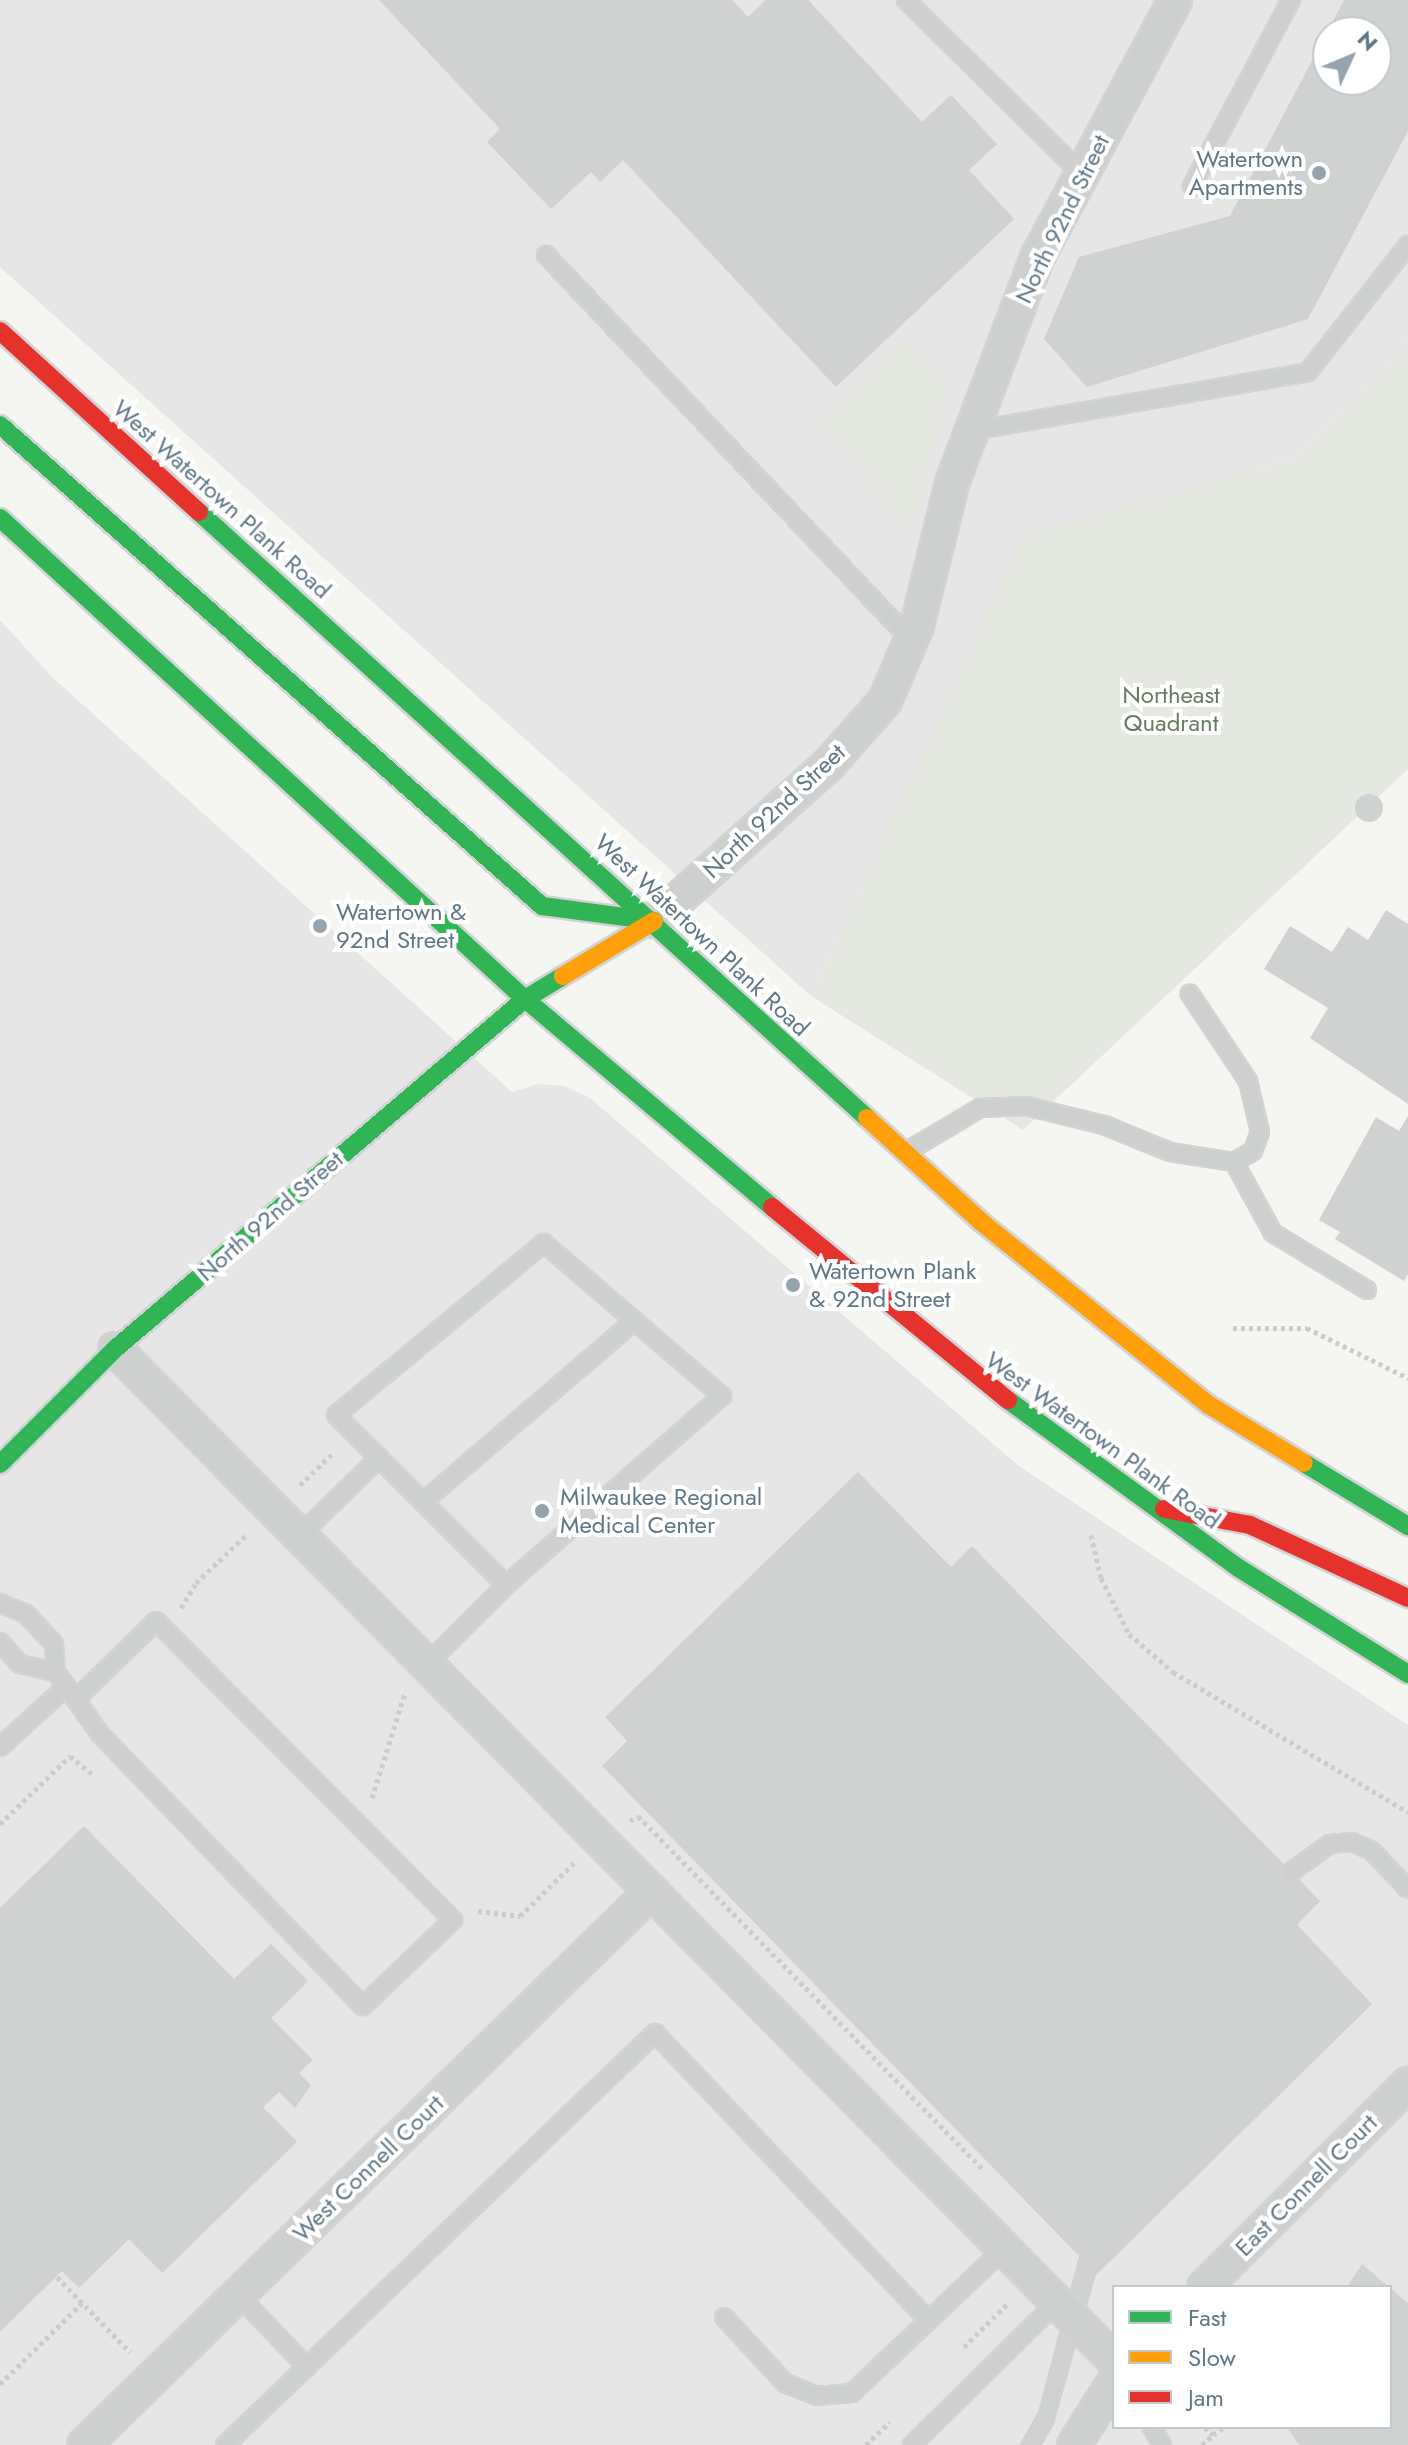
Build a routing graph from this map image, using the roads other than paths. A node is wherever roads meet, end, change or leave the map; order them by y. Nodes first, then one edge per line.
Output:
1 (906, 0) edge
2 (1175, 0) edge
3 (1291, 0) edge
4 (1081, 173) junction
5 (1192, 186) dead end
6 (1408, 245) edge
7 (546, 255) dead end
8 (0, 331) edge
9 (8, 342) edge
10 (0, 425) edge
11 (971, 431) junction
12 (0, 518) edge
13 (911, 640) junction
14 (654, 921) junction
15 (1190, 994) dead end
16 (525, 999) junction
17 (905, 1153) junction
18 (1234, 1162) junction
19 (1367, 1290) dead end
20 (634, 1321) junction
21 (115, 1349) junction
22 (379, 1458) junction
23 (0, 1464) edge
24 (423, 1502) junction
25 (1150, 1506) junction
26 (1408, 1526) edge
27 (301, 1534) junction
28 (506, 1585) junction
29 (1408, 1598) edge
30 (0, 1603) edge
31 (0, 1642) edge
32 (419, 1670) junction
33 (56, 1672) junction
34 (1408, 1674) edge
35 (71, 1693) junction
36 (0, 1747) edge
37 (1291, 1872) dead end
38 (1408, 1889) edge
39 (652, 1891) junction
40 (1408, 2084) edge
41 (1004, 2249) junction
42 (1206, 2285) edge
43 (238, 2295) junction
44 (1057, 2302) junction
45 (724, 2317) dead end
46 (928, 2320) junction
47 (1112, 2358) edge
48 (307, 2367) junction
49 (1112, 2385) edge
50 (86, 2445) edge
51 (225, 2445) edge
52 (912, 2445) edge
53 (1074, 2445) edge

1 - 4 lane
2 - 4 street, North 92nd Street
3 - 5 lane
4 - 11 street, North 92nd Street
6 - 11 lane
7 - 13 lane
8 - 9 main road, West Watertown Plank Road
9 - 14 main road, West Watertown Plank Road
10 - 14 main road
11 - 13 street, North 92nd Street
12 - 16 main road, West Watertown Plank Road
13 - 14 street, North 92nd Street
14 - 16 main road, North 92nd Street
14 - 17 main road, West Watertown Plank Road
15 - 18 lane
16 - 21 main road, North 92nd Street
16 - 25 main road, West Watertown Plank Road
17 - 18 lane
17 - 26 main road, West Watertown Plank Road
18 - 19 lane
20 - 22 lane
20 - 24 lane
20 - 28 lane
21 - 23 main road, North 92nd Street
21 - 27 street
22 - 24 lane
22 - 27 lane
24 - 28 lane
25 - 29 main road
25 - 34 main road, West Watertown Plank Road
27 - 32 street
28 - 32 lane
30 - 33 lane
31 - 33 lane
32 - 39 street
33 - 35 lane
35 - 35 lane
35 - 36 lane
37 - 38 lane
39 - 41 street
39 - 43 street, West Connell Court
40 - 42 street, East Connell Court
41 - 44 street
41 - 46 lane
43 - 48 lane
43 - 50 street, West Connell Court
44 - 47 street
44 - 52 lane
45 - 46 lane
46 - 48 lane
48 - 51 lane
49 - 53 street

